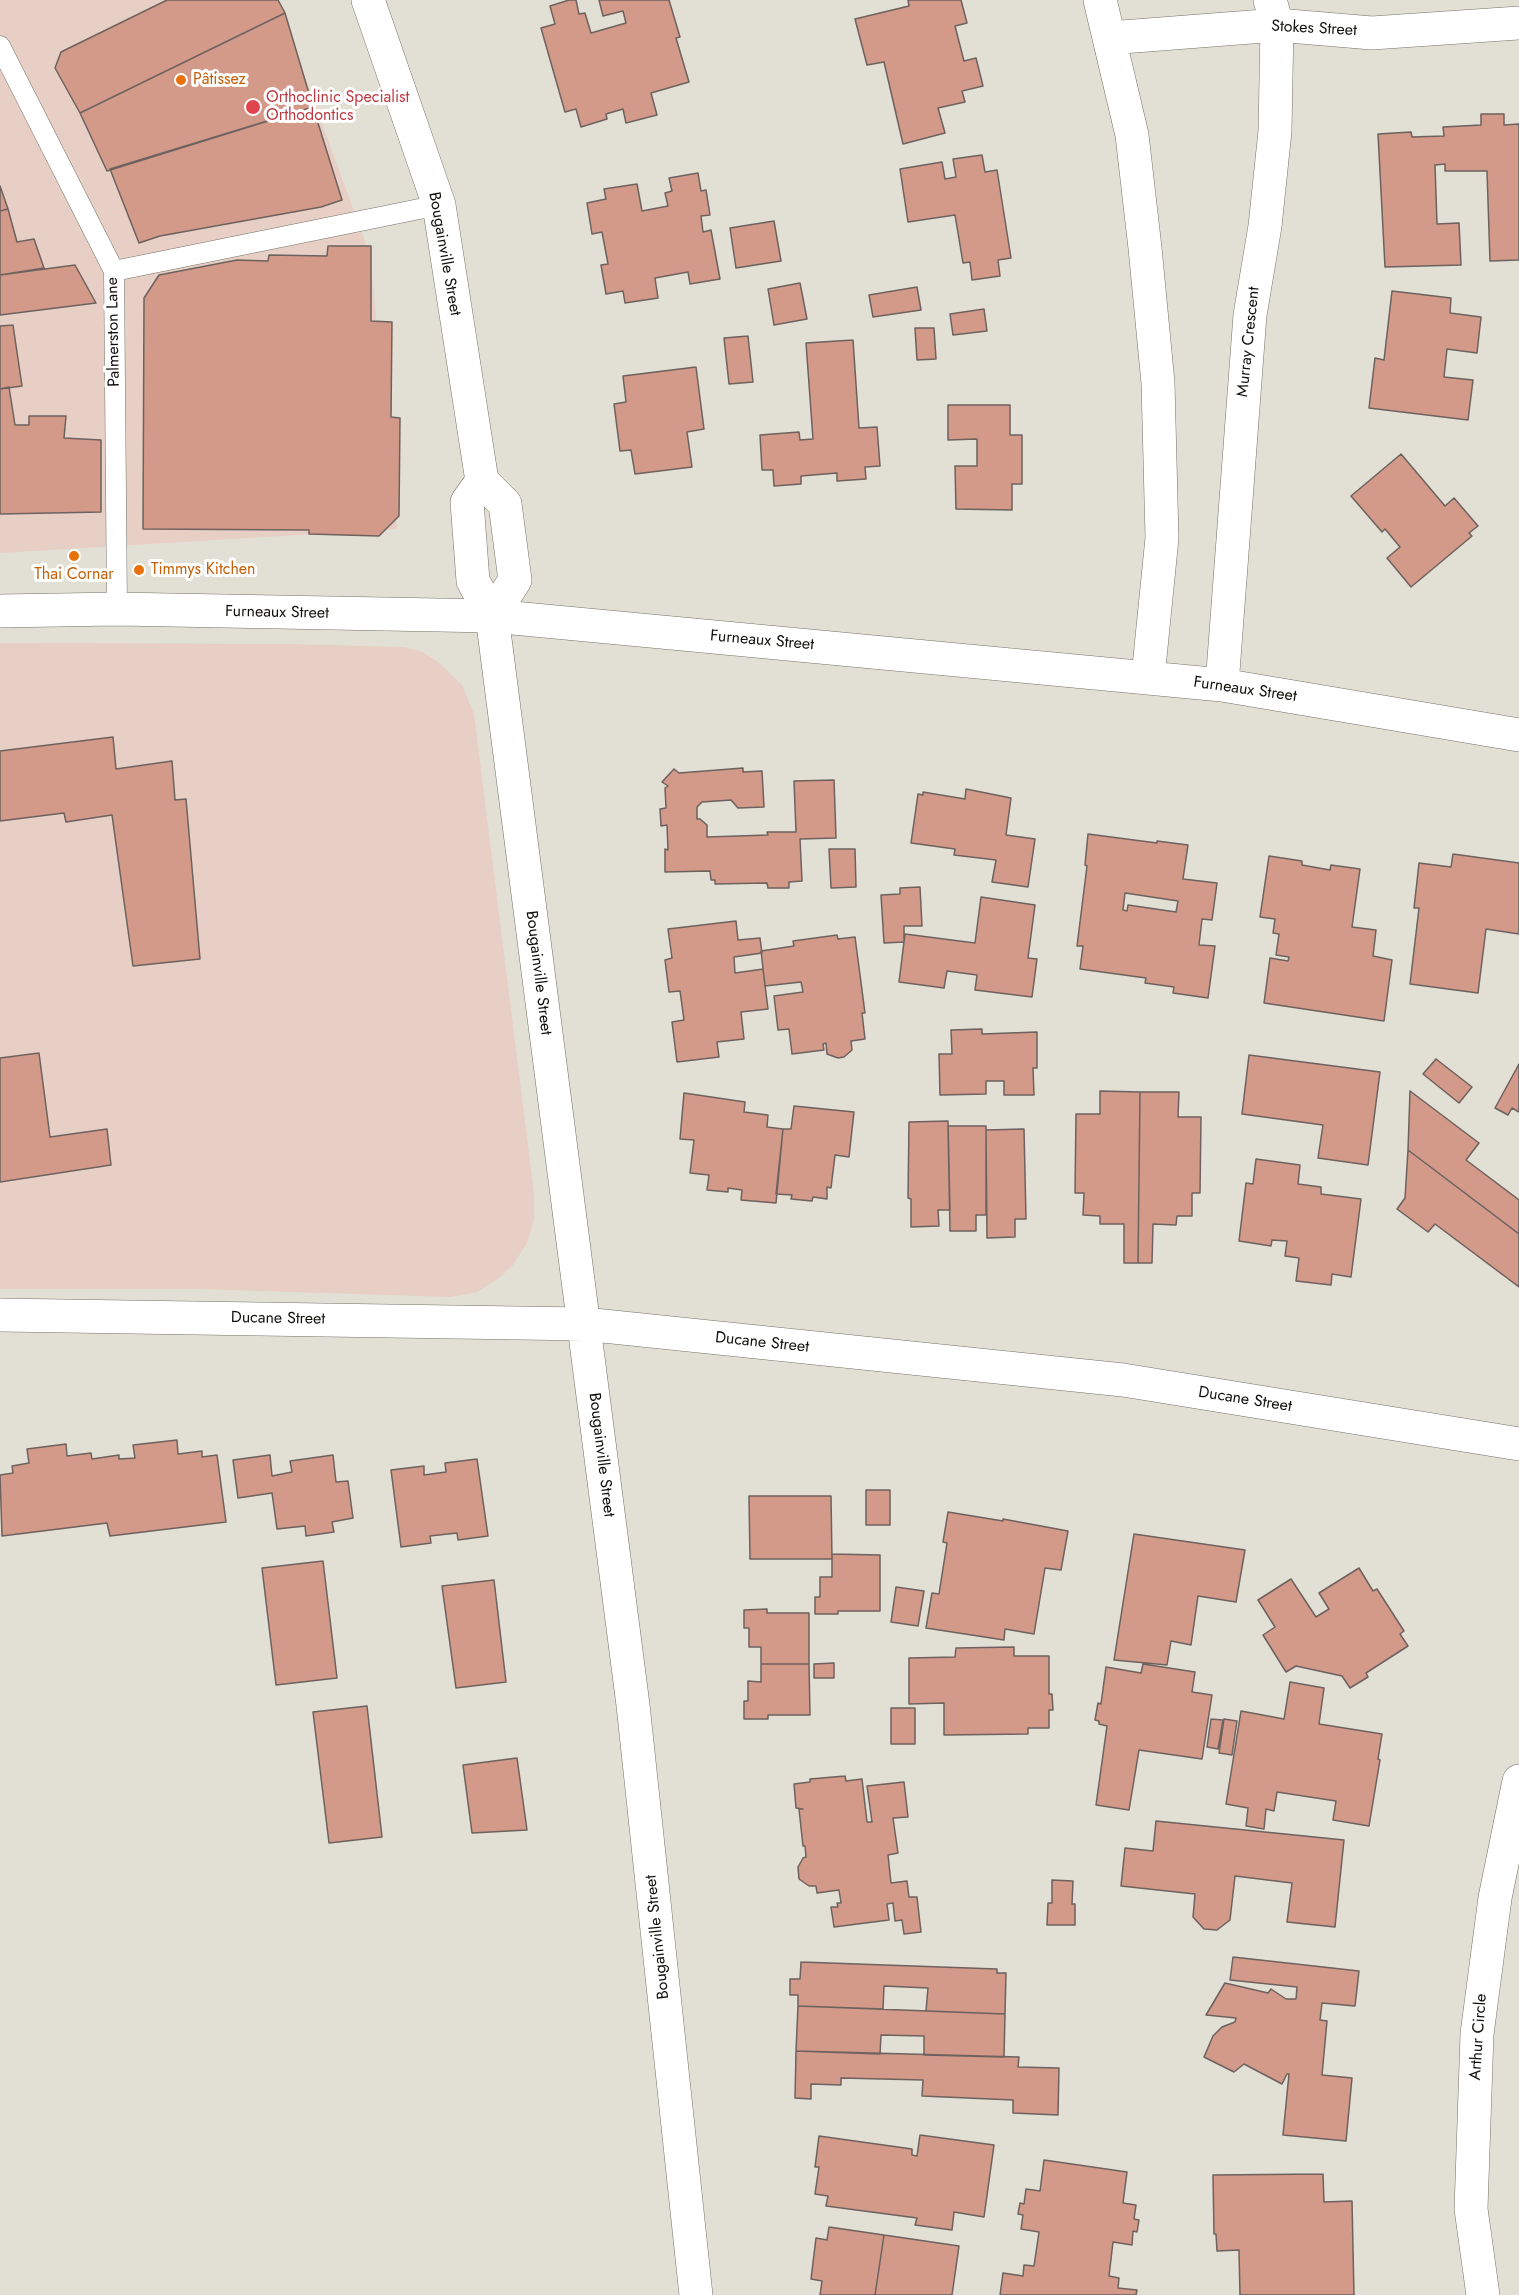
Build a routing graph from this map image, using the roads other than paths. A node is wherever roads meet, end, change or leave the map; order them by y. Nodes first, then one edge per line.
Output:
1 (368, 0) edge
2 (1100, 0) edge
3 (1274, 13) edge
4 (1519, 23) edge
5 (1109, 38) junction
6 (0, 46) edge
7 (439, 205) junction
8 (114, 271) junction
9 (117, 609) junction
10 (0, 611) edge
11 (492, 616) junction
12 (1148, 677) junction
13 (1222, 686) junction
14 (1519, 735) edge
15 (0, 1315) edge
16 (584, 1324) junction
17 (1519, 1444) edge
18 (1519, 1781) edge
19 (696, 2295) edge
20 (1483, 2295) edge

1 - 7 street, Bougainville Street
2 - 5 street
3 - 4 street, Stokes Street
3 - 5 street, Stokes Street
3 - 13 street, Murray Crescent
5 - 12 street
6 - 8 lane, Palmerston Lane
7 - 8 lane
7 - 11 street, Bougainville Street
8 - 9 lane, Palmerston Lane
9 - 10 street, Furneaux Street
9 - 11 street, Furneaux Street
11 - 12 street, Furneaux Street
11 - 16 street, Bougainville Street
12 - 13 street, Furneaux Street
13 - 14 street, Furneaux Street
15 - 16 street, Ducane Street
16 - 17 street, Ducane Street
16 - 19 street, Bougainville Street
18 - 20 street, Arthur Circle

